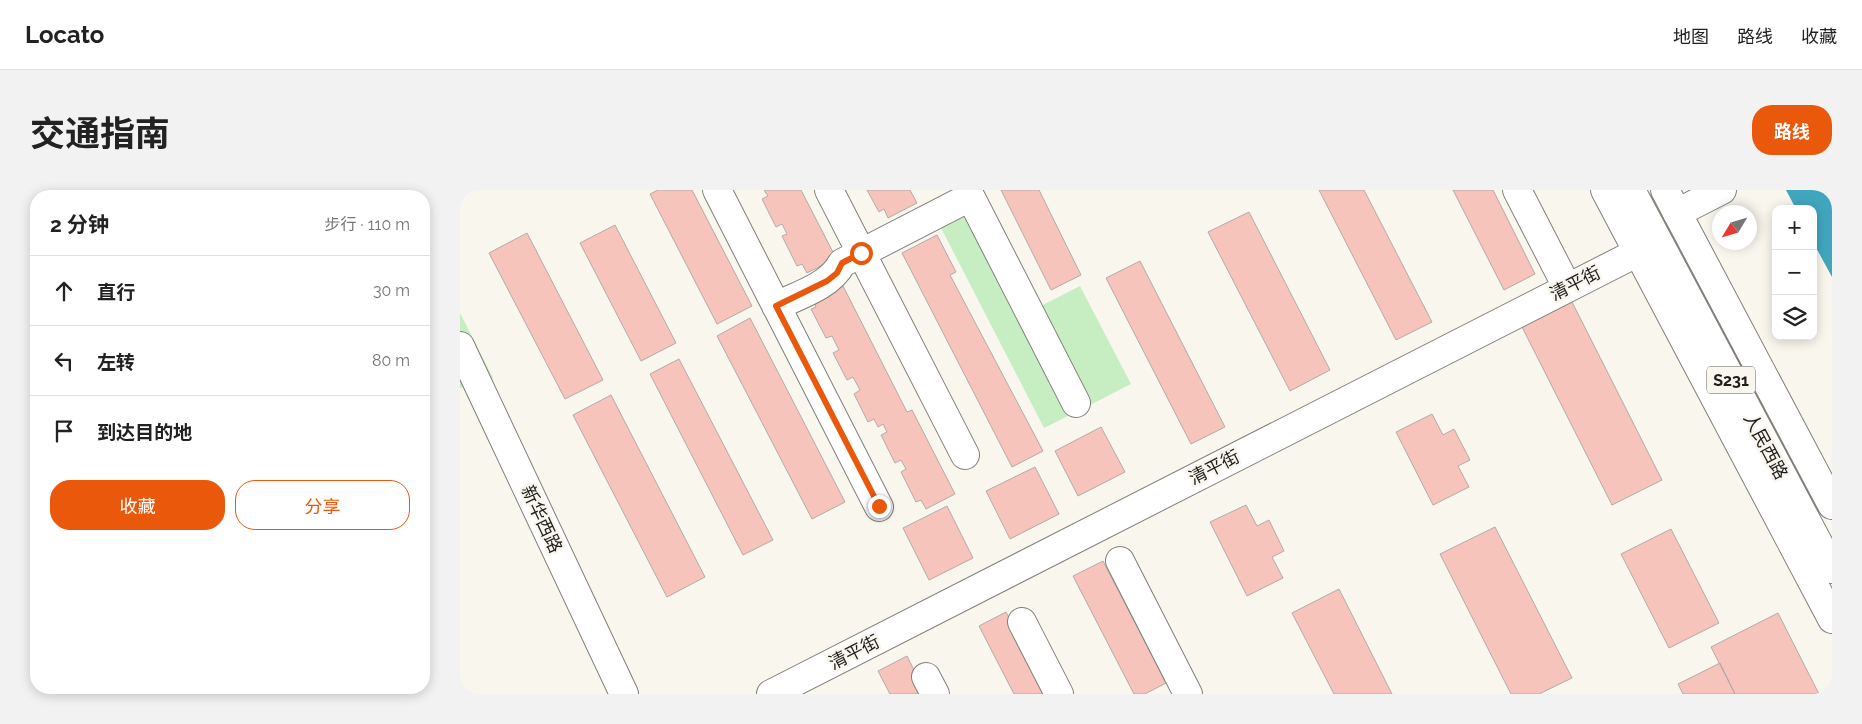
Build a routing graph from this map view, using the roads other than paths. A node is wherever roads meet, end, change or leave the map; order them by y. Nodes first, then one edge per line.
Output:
1 (717, 190) edge
2 (829, 190) edge
3 (1517, 190) edge
4 (1605, 190) edge
5 (1631, 190) edge
6 (1722, 190) edge
7 (969, 194) edge
8 (1671, 201) edge
9 (1648, 247) junction
10 (861, 253) junction
11 (1567, 287) junction
12 (776, 306) junction
13 (460, 346) edge
14 (1076, 403) dead end
15 (965, 455) dead end
16 (1832, 505) edge
17 (879, 506) dead end
18 (1120, 561) dead end
19 (1832, 569) edge
20 (1832, 619) edge
21 (1022, 622) dead end
22 (624, 694) edge
23 (771, 694) edge
24 (1059, 694) edge
25 (1188, 694) edge

1 - 12 street
2 - 10 street
3 - 11 street
4 - 9 street
5 - 9 street, 人民西路 / S231
6 - 8 street
7 - 10 street
7 - 14 street
8 - 16 street, 人民西路 / S231
9 - 11 street, 清平街
9 - 19 street, 人民西路 / S231
9 - 20 street
10 - 12 street
10 - 15 street
11 - 23 street, 清平街
12 - 17 street
13 - 22 street, 新华西路
18 - 25 street
21 - 24 street

